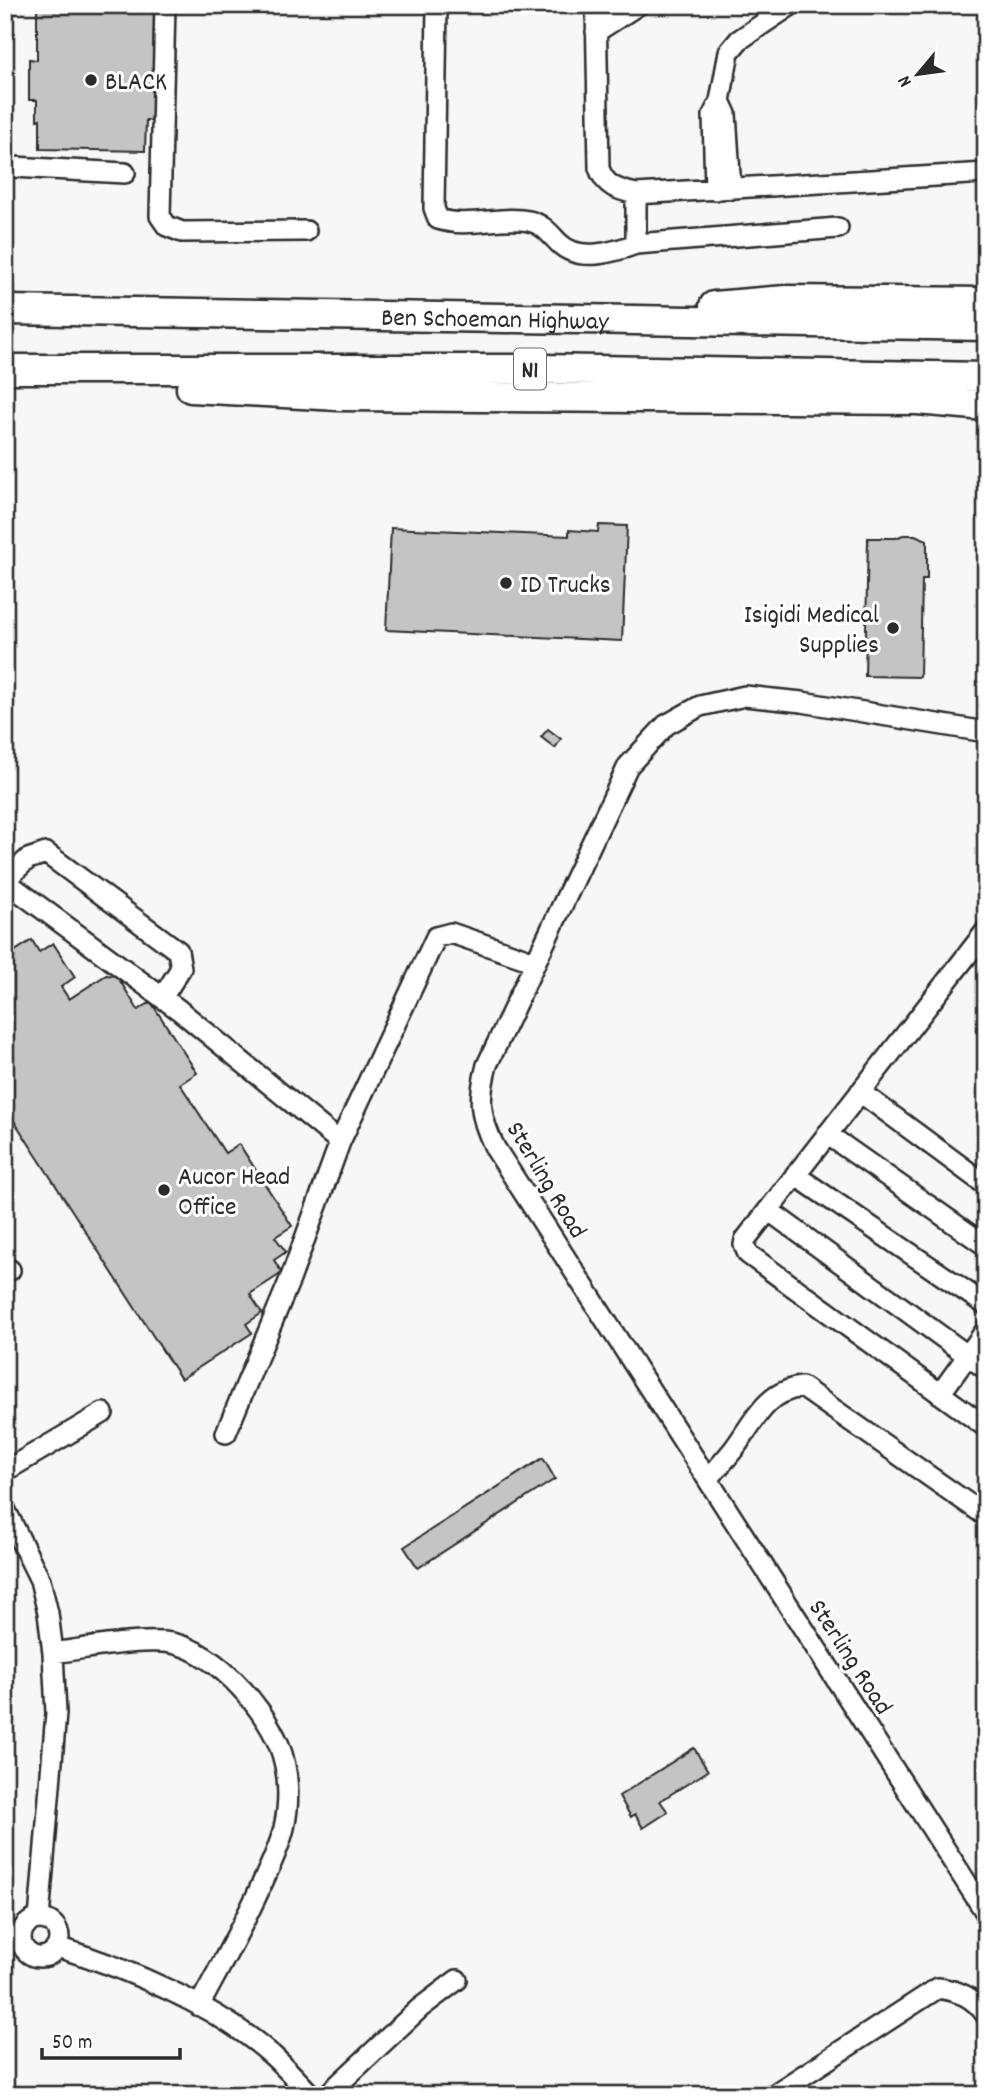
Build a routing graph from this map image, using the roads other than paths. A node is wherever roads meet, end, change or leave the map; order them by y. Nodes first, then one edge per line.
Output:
1 (165, 5) edge
2 (437, 5) edge
3 (596, 5) edge
4 (638, 5) edge
5 (791, 5) edge
6 (596, 32) junction
7 (5, 164) edge
8 (125, 173) dead end
9 (986, 173) edge
10 (723, 189) junction
11 (636, 194) junction
12 (838, 228) dead end
13 (306, 231) dead end
14 (636, 244) junction
15 (986, 302) edge
16 (5, 310) edge
17 (621, 321) junction
18 (986, 326) edge
19 (5, 369) edge
20 (74, 371) junction
21 (986, 377) edge
22 (986, 398) edge
23 (917, 400) junction
24 (986, 406) edge
25 (986, 732) edge
26 (5, 881) edge
27 (986, 931) edge
28 (536, 962) junction
29 (162, 998) junction
30 (860, 1092) junction
31 (828, 1134) junction
32 (340, 1142) junction
33 (795, 1175) junction
34 (986, 1185) edge
35 (768, 1210) junction
36 (986, 1246) edge
37 (986, 1305) edge
38 (986, 1330) edge
39 (968, 1356) junction
40 (986, 1369) edge
41 (940, 1394) junction
42 (103, 1413) dead end
43 (986, 1427) edge
44 (226, 1433) dead end
45 (5, 1471) edge
46 (708, 1479) junction
47 (5, 1509) edge
48 (986, 1516) edge
49 (53, 1653) junction
50 (986, 1913) edge
51 (39, 1919) junction
52 (13, 1934) edge
53 (57, 1947) junction
54 (457, 1980) dead end
55 (199, 2006) junction
56 (986, 2015) edge
57 (311, 2095) edge
58 (327, 2095) edge
59 (774, 2095) edge

1 - 13 street
2 - 14 street
3 - 6 street
4 - 6 street
5 - 10 street
6 - 11 street
7 - 8 street
9 - 10 street
10 - 11 street
11 - 14 street
12 - 14 street
15 - 17 highway
16 - 17 highway, Ben Schoeman Highway
17 - 18 highway, Ben Schoeman Highway
19 - 20 highway, Ben Schoeman Highway
20 - 21 highway, Ben Schoeman Highway / N1
20 - 23 highway
22 - 23 highway
23 - 24 highway
25 - 28 street, Sterling Road
26 - 29 street
26 - 29 street
27 - 30 street
28 - 32 street
28 - 46 street, Sterling Road
29 - 32 street
30 - 31 street
30 - 34 street
31 - 33 street
31 - 36 street
32 - 44 street
33 - 35 street
33 - 37 street
35 - 39 street
35 - 41 street
38 - 39 street
39 - 40 street
39 - 41 street
41 - 43 street
42 - 45 street
46 - 48 street
46 - 50 street, Sterling Road
47 - 49 street
49 - 51 street
49 - 55 street
51 - 52 street
51 - 53 street
52 - 53 street
53 - 55 street
54 - 58 street
55 - 57 street
56 - 59 street

